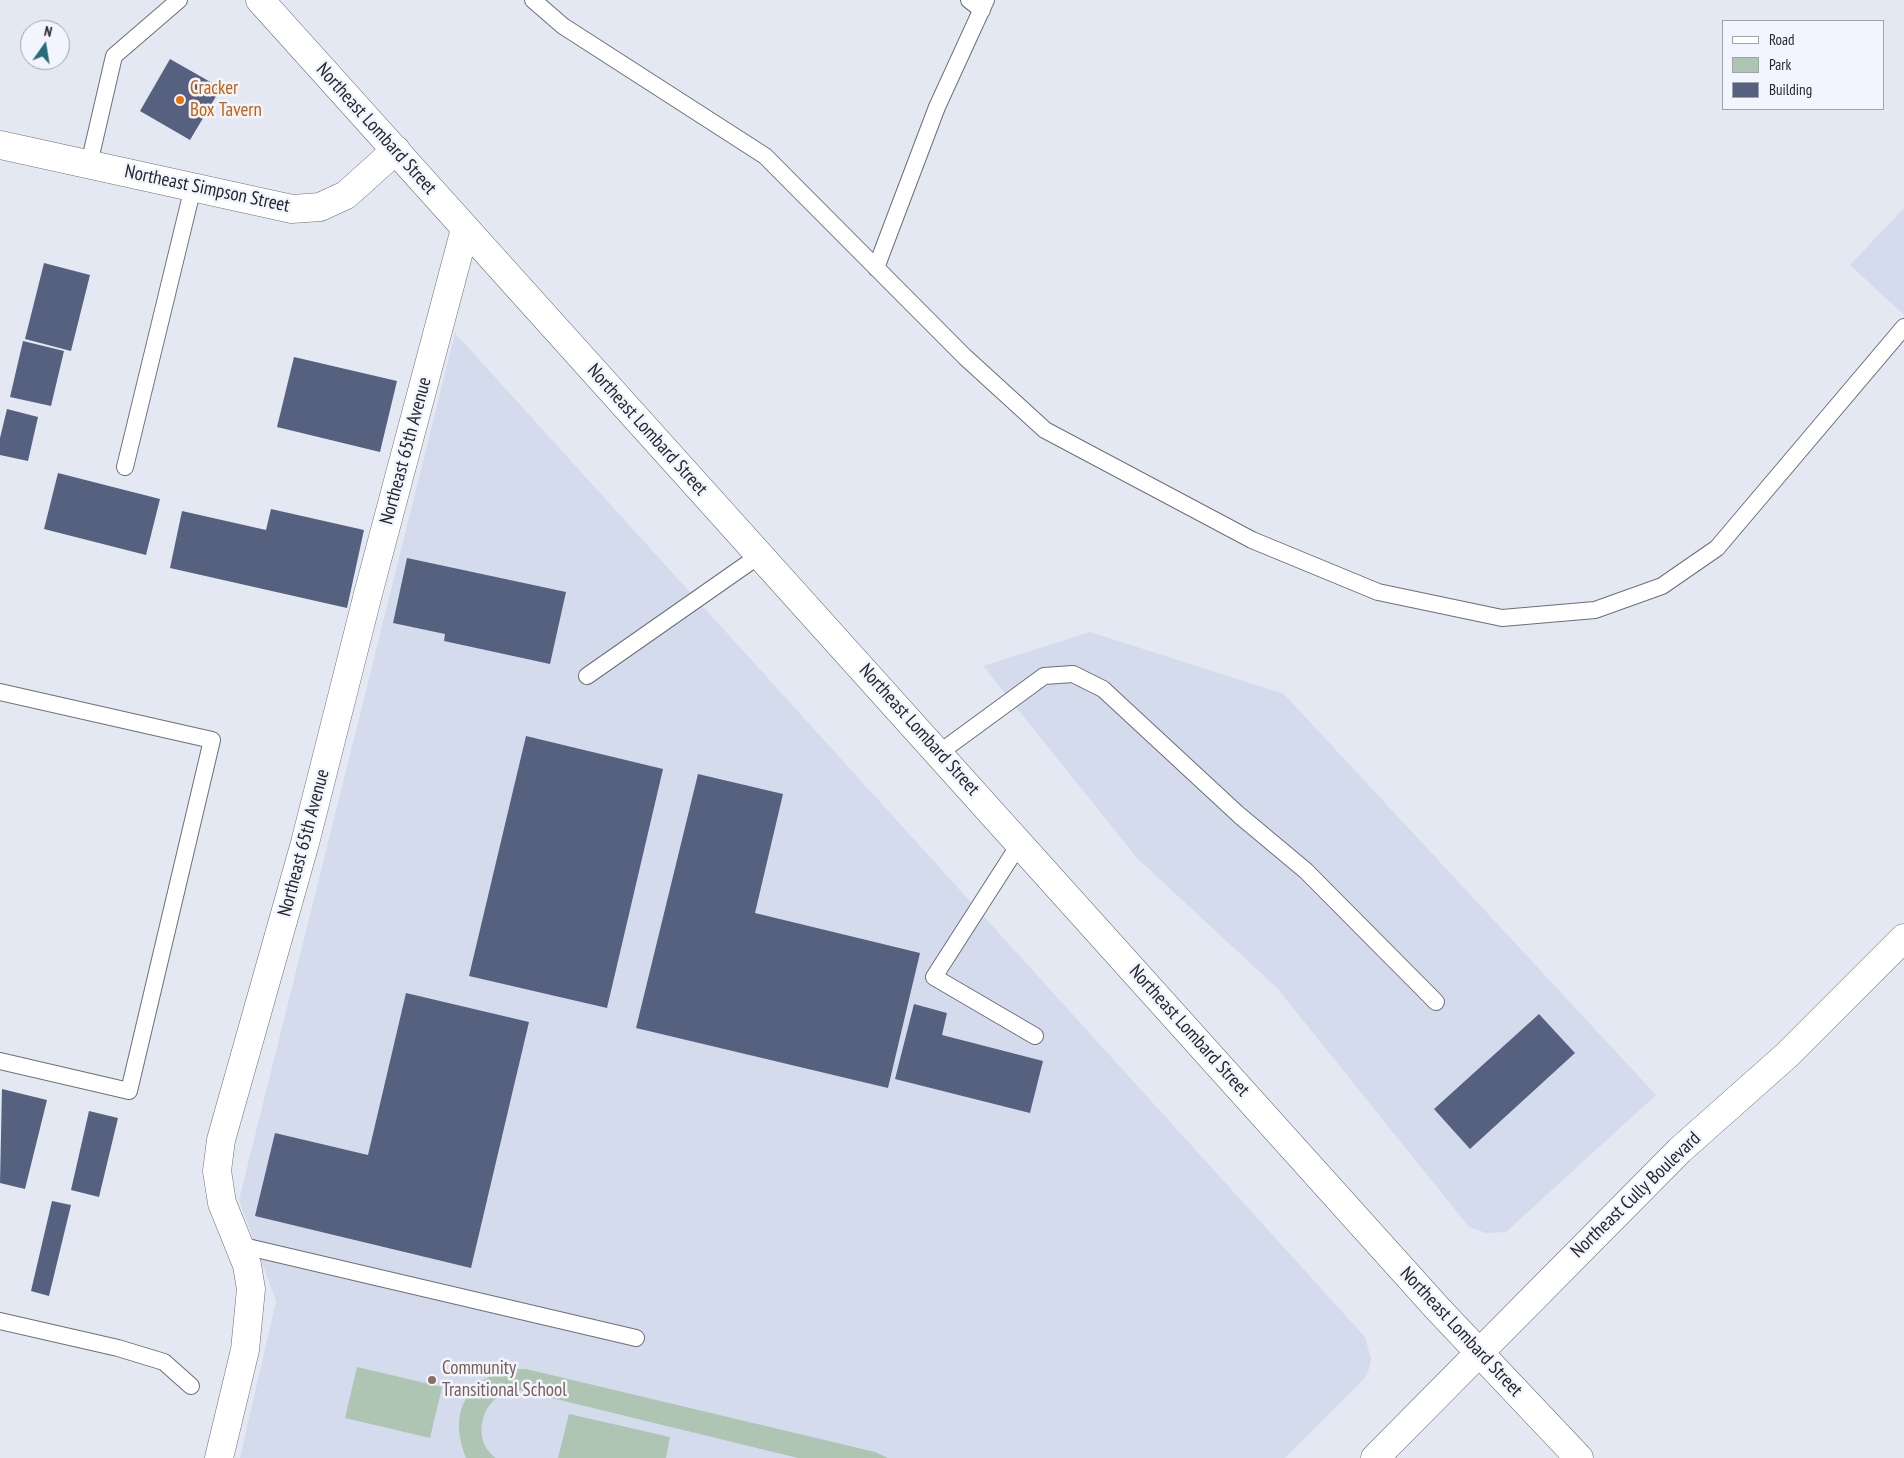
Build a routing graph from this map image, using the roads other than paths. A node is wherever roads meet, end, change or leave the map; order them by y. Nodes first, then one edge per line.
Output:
1 (179, 0) edge
2 (260, 0) edge
3 (533, 0) edge
4 (979, 3) edge
5 (0, 145) edge
6 (396, 150) junction
7 (89, 164) junction
8 (193, 187) junction
9 (465, 229) junction
10 (876, 268) junction
11 (1904, 327) edge
12 (125, 467) dead end
13 (760, 555) junction
14 (587, 676) dead end
15 (0, 692) edge
16 (939, 753) junction
17 (1020, 843) junction
18 (1904, 938) edge
19 (1436, 1002) dead end
20 (1035, 1036) dead end
21 (0, 1061) edge
22 (239, 1245) junction
23 (0, 1321) edge
24 (636, 1338) dead end
25 (1479, 1352) junction
26 (191, 1386) dead end
27 (218, 1458) edge
28 (1375, 1458) edge
29 (1579, 1458) edge

1 - 7 lane
2 - 6 street, Northeast Lombard Street
3 - 10 lane
4 - 10 lane
5 - 7 street, Northeast Simpson Street
6 - 8 street, Northeast Simpson Street
6 - 9 street, Northeast Lombard Street
7 - 8 street, Northeast Simpson Street
8 - 12 lane
9 - 13 street, Northeast Lombard Street
9 - 22 street, Northeast 65th Avenue
10 - 11 lane
13 - 14 lane
13 - 16 street, Northeast Lombard Street
15 - 21 lane
16 - 17 street, Northeast Lombard Street
16 - 19 lane
17 - 20 lane
17 - 25 street, Northeast Lombard Street
18 - 25 street, Northeast Cully Boulevard
22 - 24 lane
22 - 27 street, Northeast 65th Avenue
23 - 26 lane
25 - 28 street, Northeast Cully Boulevard
25 - 29 street, Northeast Lombard Street

